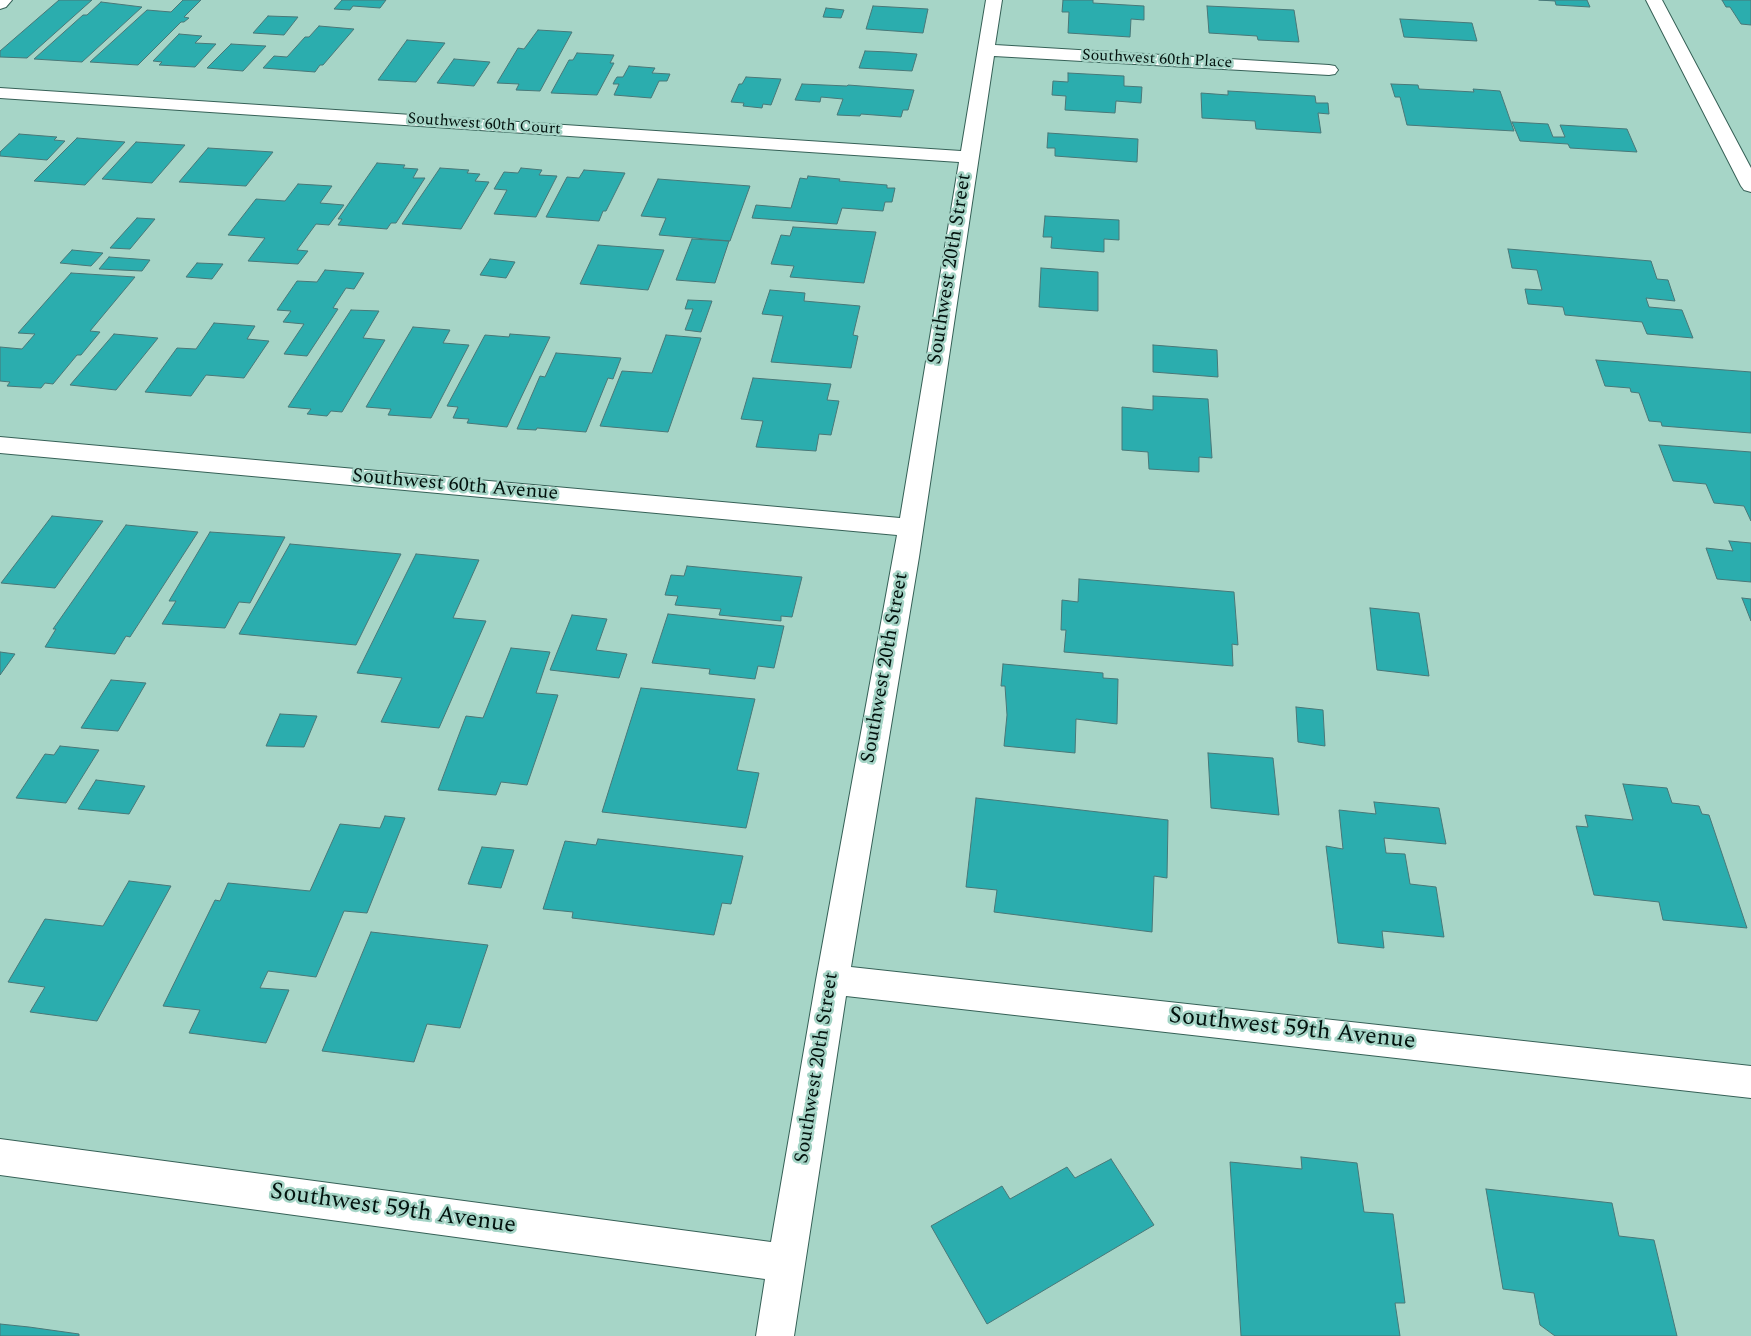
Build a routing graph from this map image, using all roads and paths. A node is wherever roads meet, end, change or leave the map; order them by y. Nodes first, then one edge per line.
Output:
1 (4, 0) edge
2 (994, 0) edge
3 (1654, 0) edge
4 (0, 4) edge
5 (986, 50) junction
6 (1329, 70) dead end
7 (0, 92) edge
8 (968, 157) junction
9 (1751, 186) edge
10 (0, 445) edge
11 (910, 526) junction
12 (832, 980) junction
13 (1751, 1082) edge
14 (0, 1156) edge
15 (787, 1263) junction
16 (775, 1336) edge

1 - 4 street
2 - 5 street, Southwest 20th Street
3 - 9 street
5 - 6 street, Southwest 60th Place
5 - 8 street, Southwest 20th Street
7 - 8 street, Southwest 60th Court
8 - 11 street, Southwest 20th Street
10 - 11 street, Southwest 60th Avenue
11 - 12 street, Southwest 20th Street
12 - 13 street, Southwest 59th Avenue
12 - 15 street, Southwest 20th Street
14 - 15 street, Southwest 59th Avenue
15 - 16 street, Southwest 20th Street

